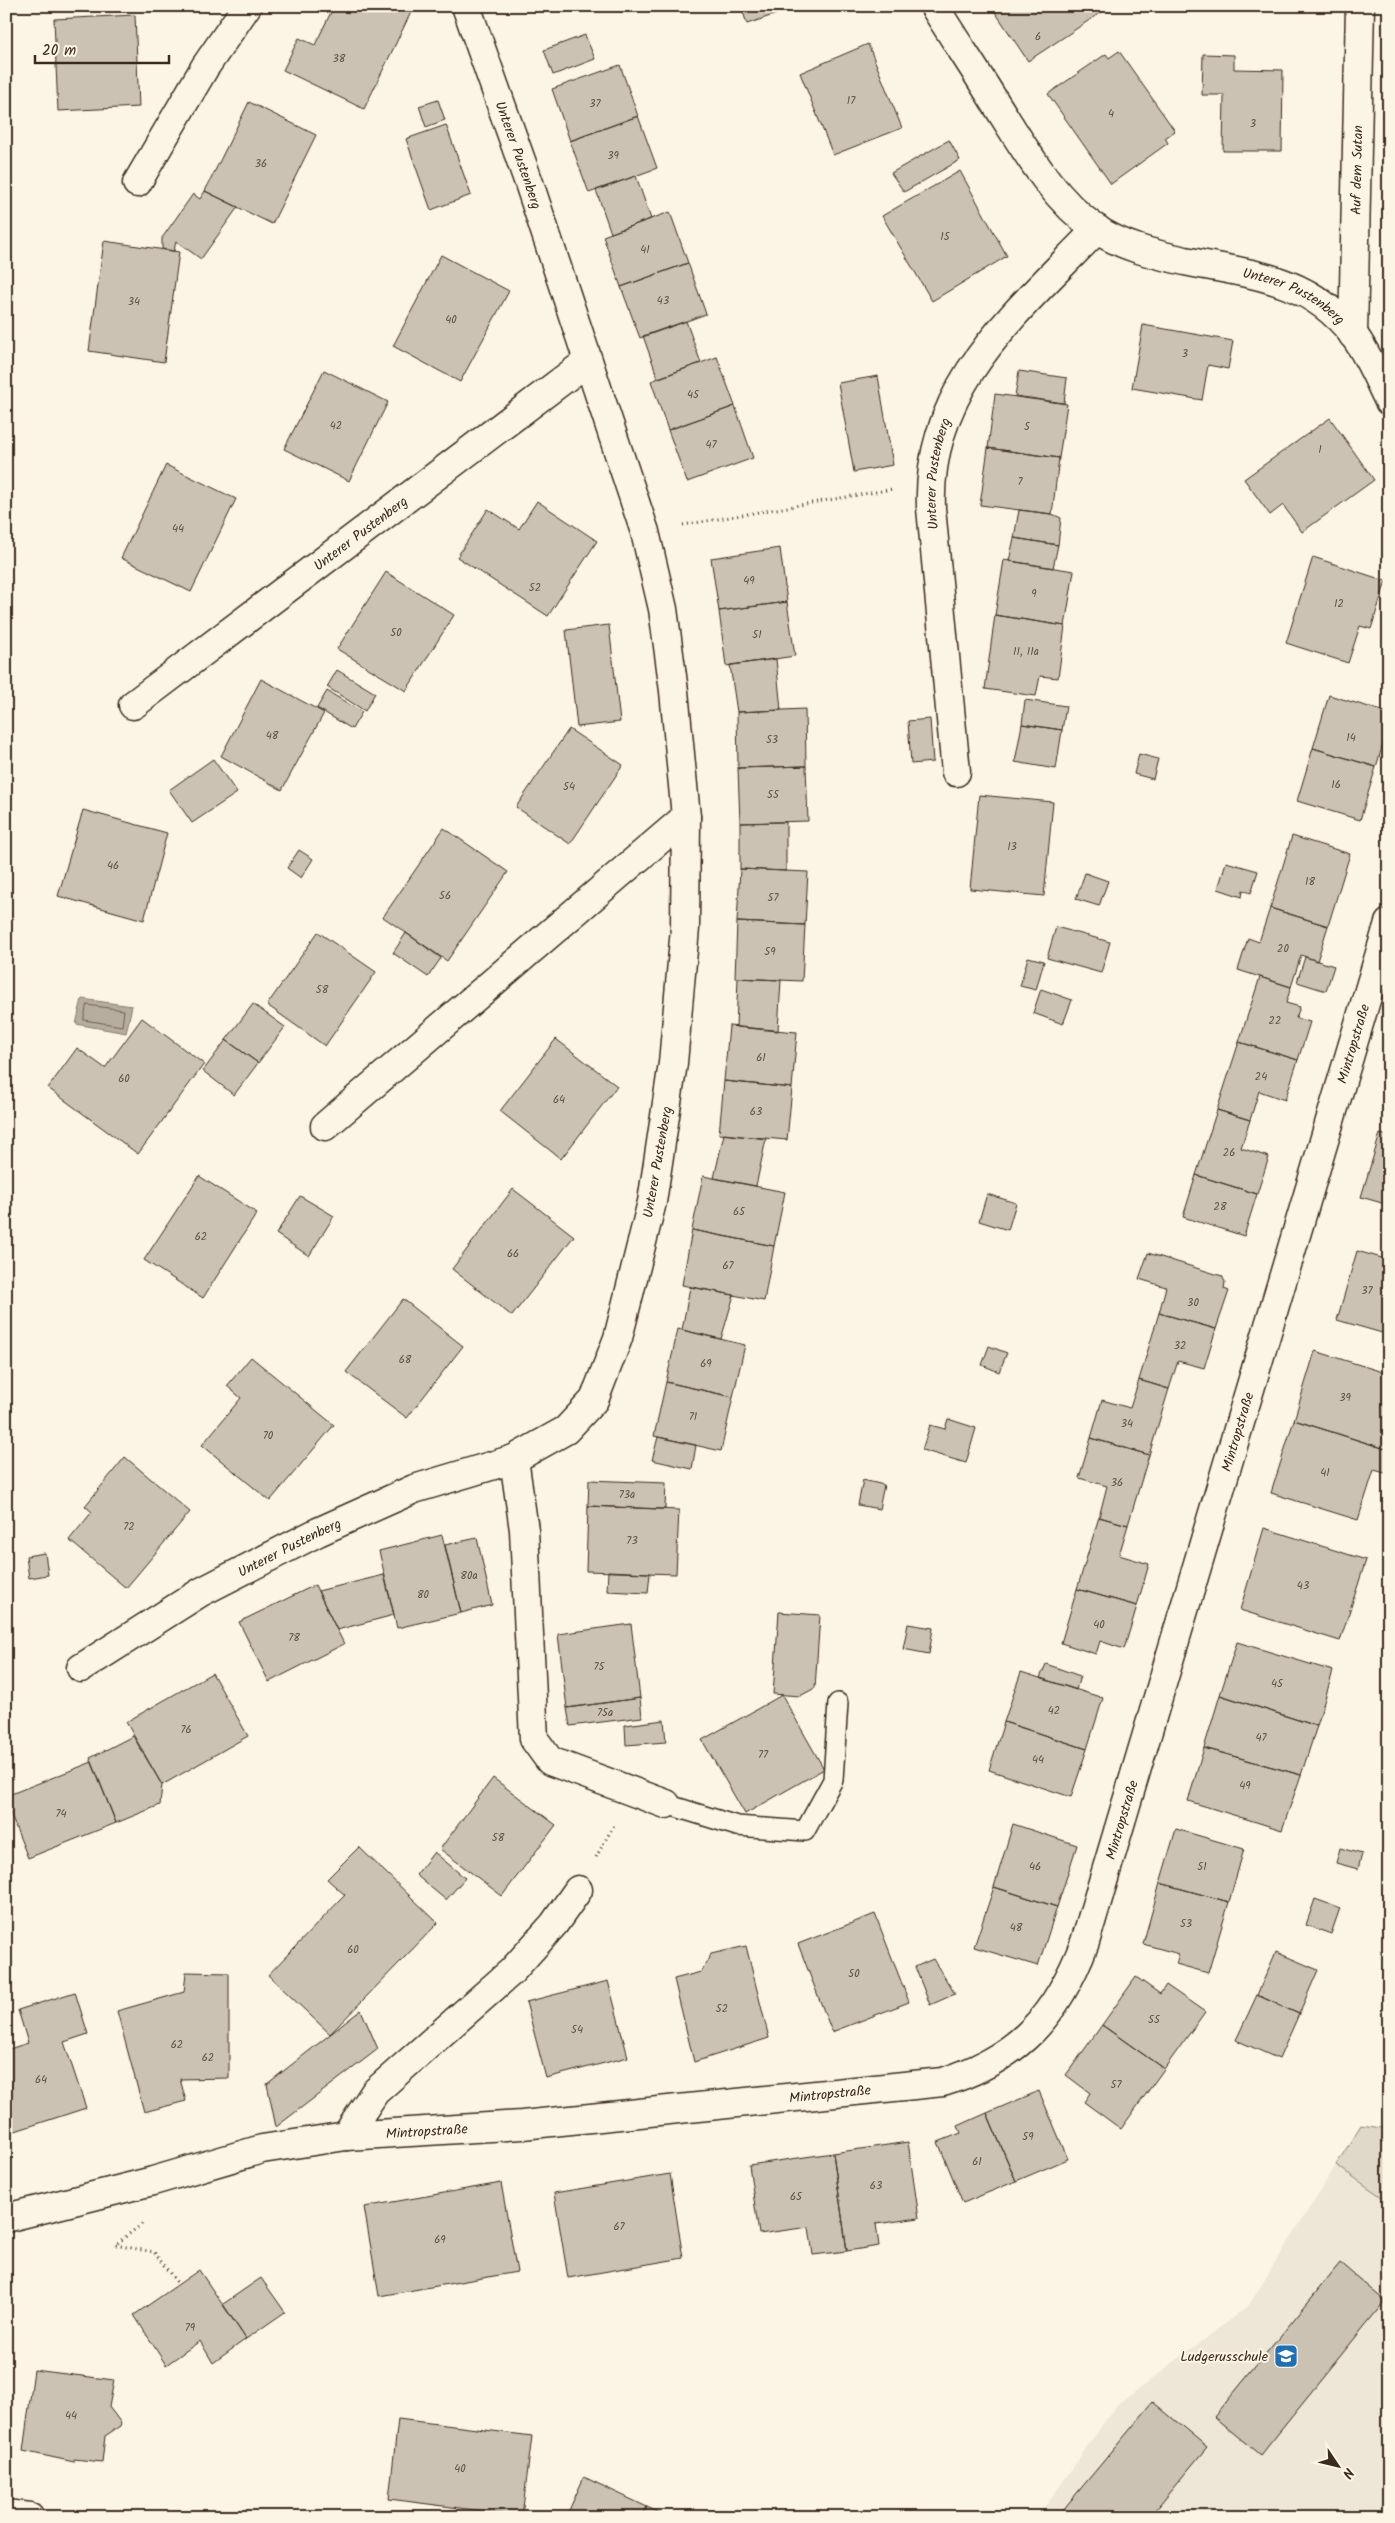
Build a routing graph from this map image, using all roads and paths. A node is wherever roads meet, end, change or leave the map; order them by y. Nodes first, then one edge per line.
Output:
1 (247, 6) edge
2 (466, 6) edge
3 (934, 6) edge
4 (1360, 6) edge
5 (138, 183) dead end
6 (1097, 229) junction
7 (1353, 334) junction
8 (588, 361) junction
9 (1389, 401) edge
10 (930, 482) junction
11 (645, 532) junction
12 (134, 705) dead end
13 (956, 772) dead end
14 (686, 817) junction
15 (1389, 923) edge
16 (324, 1126) dead end
17 (514, 1459) junction
18 (81, 1668) dead end
19 (838, 1703) dead end
20 (632, 1792) junction
21 (666, 1804) joint
22 (578, 1890) joint
23 (346, 2136) junction
24 (6, 2218) edge
25 (145, 2222) dead end
26 (178, 2284) dead end
27 (6, 2514) edge
28 (30, 2517) edge

1 - 5 street
2 - 8 street, Unterer Pustenberg
3 - 6 street, Unterer Pustenberg
4 - 7 street, Auf dem Sutan
6 - 7 street, Unterer Pustenberg
6 - 10 street, Unterer Pustenberg
7 - 9 street, Unterer Pustenberg
8 - 11 street, Unterer Pustenberg
8 - 12 street, Unterer Pustenberg
10 - 11 path
10 - 13 street, Unterer Pustenberg
11 - 14 street, Unterer Pustenberg
14 - 16 street
14 - 17 street, Unterer Pustenberg
15 - 23 street, Mintropstraße
17 - 18 street, Unterer Pustenberg
17 - 20 street
19 - 21 lane
20 - 21 street
20 - 22 path
22 - 23 street
23 - 24 street, Mintropstraße
25 - 26 path
27 - 28 street

